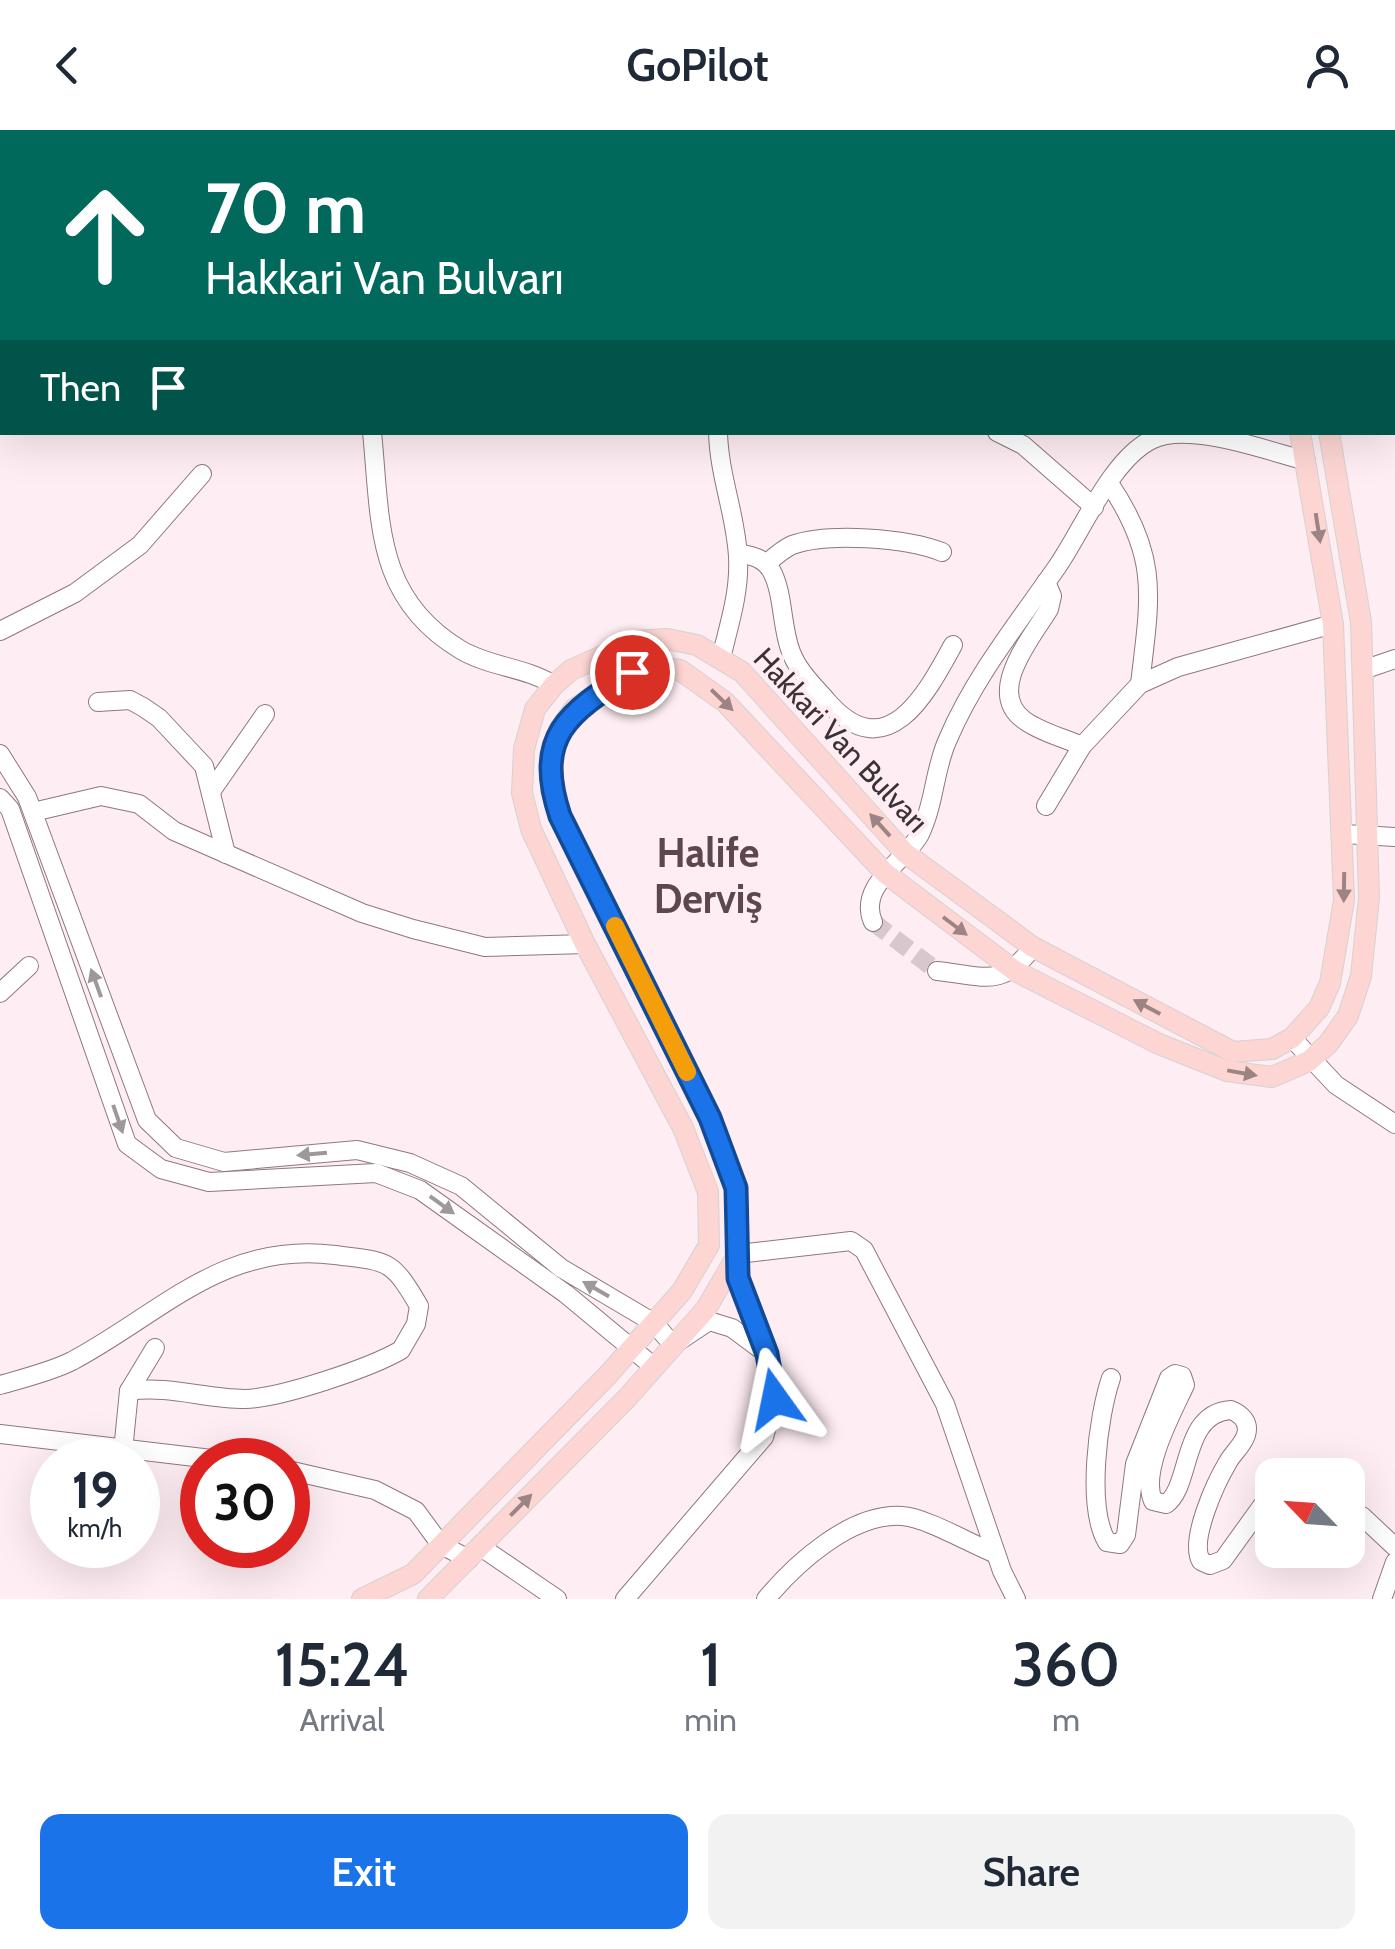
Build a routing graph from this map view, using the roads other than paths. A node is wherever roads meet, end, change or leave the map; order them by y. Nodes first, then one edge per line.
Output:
1 (372, 435) edge
2 (718, 435) edge
3 (1003, 435) edge
4 (1166, 435) edge
5 (1178, 435) edge
6 (1301, 435) edge
7 (1330, 435) edge
8 (1306, 462) junction
9 (202, 474) dead end
10 (1110, 482) junction
11 (1094, 507) junction
12 (942, 552) dead end
13 (738, 554) junction
14 (766, 564) junction
15 (1046, 582) junction
16 (1333, 624) junction
17 (0, 631) edge
18 (953, 645) dead end
19 (722, 658) junction
20 (1395, 659) edge
21 (1363, 670) junction
22 (554, 684) junction
23 (1140, 684) junction
24 (98, 702) dead end
25 (264, 714) dead end
26 (1082, 746) junction
27 (0, 754) edge
28 (212, 790) junction
29 (0, 798) edge
30 (1046, 806) dead end
31 (32, 812) junction
32 (1344, 834) junction
33 (1370, 834) junction
34 (1395, 838) edge
35 (904, 853) junction
36 (226, 854) junction
37 (884, 873) junction
38 (874, 922) dead end
39 (585, 944) junction
40 (1034, 948) junction
41 (29, 966) dead end
42 (937, 971) tunnel mouth
43 (1015, 972) junction
44 (0, 993) edge
45 (1292, 1038) junction
46 (1309, 1061) junction
47 (1395, 1124) edge
48 (738, 1254) junction
49 (654, 1323) junction
50 (674, 1345) junction
51 (155, 1348) dead end
52 (630, 1350) junction
53 (767, 1354) junction
54 (654, 1367) junction
55 (1111, 1378) dead end
56 (0, 1385) edge
57 (129, 1391) junction
58 (0, 1434) edge
59 (30, 1438) edge
60 (124, 1438) edge
61 (310, 1475) edge
62 (1255, 1516) edge
63 (1365, 1521) edge
64 (441, 1545) junction
65 (1395, 1547) edge
66 (474, 1553) junction
67 (996, 1554) junction
68 (1395, 1562) edge
69 (362, 1599) edge
70 (428, 1599) edge
71 (557, 1599) edge
72 (625, 1599) edge
73 (766, 1599) edge
74 (1016, 1599) edge
75 (1382, 1599) edge

1 - 22 street
2 - 13 street
3 - 11 street
4 - 10 street
5 - 8 street
6 - 8 main road
7 - 21 main road
8 -> 16 main road
9 - 17 street
10 - 11 street
10 - 23 street
11 - 15 street
12 - 14 street
13 - 14 street
13 - 19 street
14 - 18 street
15 - 26 street
15 - 35 street
16 - 23 street
16 - 32 main road
19 - 22 main road, Hakkari Van Bulvarı
35 -> 19 main road, Hakkari Van Bulvarı
20 - 21 street
21 - 33 main road
22 - 39 main road
23 - 26 street
24 - 28 street
25 - 28 street
26 - 30 street
27 - 31 street
28 - 36 street
29 -> 52 street
31 - 36 street
49 -> 31 street
32 - 33 street
32 -> 45 main road
33 - 34 street
33 - 46 main road
35 - 37 street
35 - 40 main road, Hakkari Van Bulvarı
36 - 39 street
37 - 38 street
37 -> 43 main road, Hakkari Van Bulvarı
48 -> 37 main road, Hakkari Van Bulvarı
39 - 49 main road
40 - 43 street
45 -> 40 main road, Hakkari Van Bulvarı
41 - 44 street
42 - 43 street
43 -> 46 main road, Hakkari Van Bulvarı
45 - 46 street
46 - 47 street
48 - 50 main road
48 - 53 street
48 - 67 street
49 - 50 street
49 - 52 main road
50 - 53 street
50 - 54 main road
51 - 57 street
52 - 54 street
52 - 64 main road
53 - 72 street
66 -> 54 main road
55 - 62 street
56 - 57 street
57 - 60 street
58 - 59 street
61 - 64 street
63 - 65 street
64 - 66 street
64 - 69 main road
66 - 70 main road
66 - 71 street
67 - 73 street
67 - 74 street
68 - 75 street

